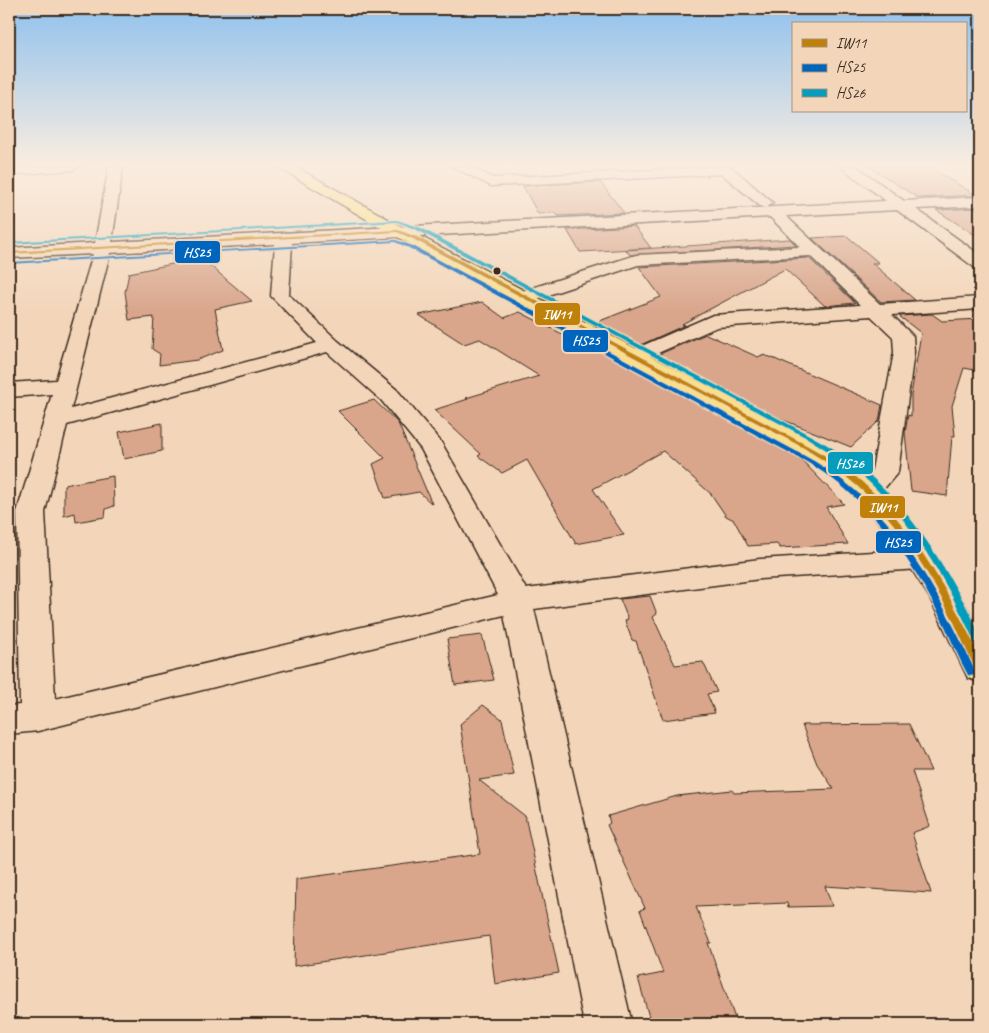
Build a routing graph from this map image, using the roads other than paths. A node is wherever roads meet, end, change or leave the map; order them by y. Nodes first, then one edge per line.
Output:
1 (108, 214) edge
2 (368, 214) edge
3 (711, 214) edge
4 (915, 214) edge
5 (778, 217) dead end
6 (398, 231) junction
7 (284, 238) junction
8 (103, 248) junction
9 (815, 251) junction
10 (9, 253) edge
11 (980, 263) edge
12 (523, 297) junction
13 (980, 303) edge
14 (873, 310) junction
15 (331, 346) junction
16 (635, 356) junction
17 (66, 386) junction
18 (9, 390) edge
19 (57, 420) junction
20 (868, 491) junction
21 (921, 559) junction
22 (517, 601) junction
23 (980, 669) edge
24 (23, 718) edge
25 (608, 1024) edge

1 - 8 street
2 - 6 main road
3 - 6 street
4 - 11 street
5 - 9 street
6 - 7 street
6 - 12 main road
7 - 8 street
7 - 15 street
8 - 10 street
8 - 17 street
9 - 12 street
9 - 14 street
12 - 16 main road
13 - 14 street
14 - 16 street
14 - 20 street
15 - 19 street
15 - 22 street
16 - 20 main road
17 - 18 street
17 - 19 street
19 - 24 street
20 - 21 main road
21 - 22 street
21 - 23 main road
22 - 24 street
22 - 25 street

